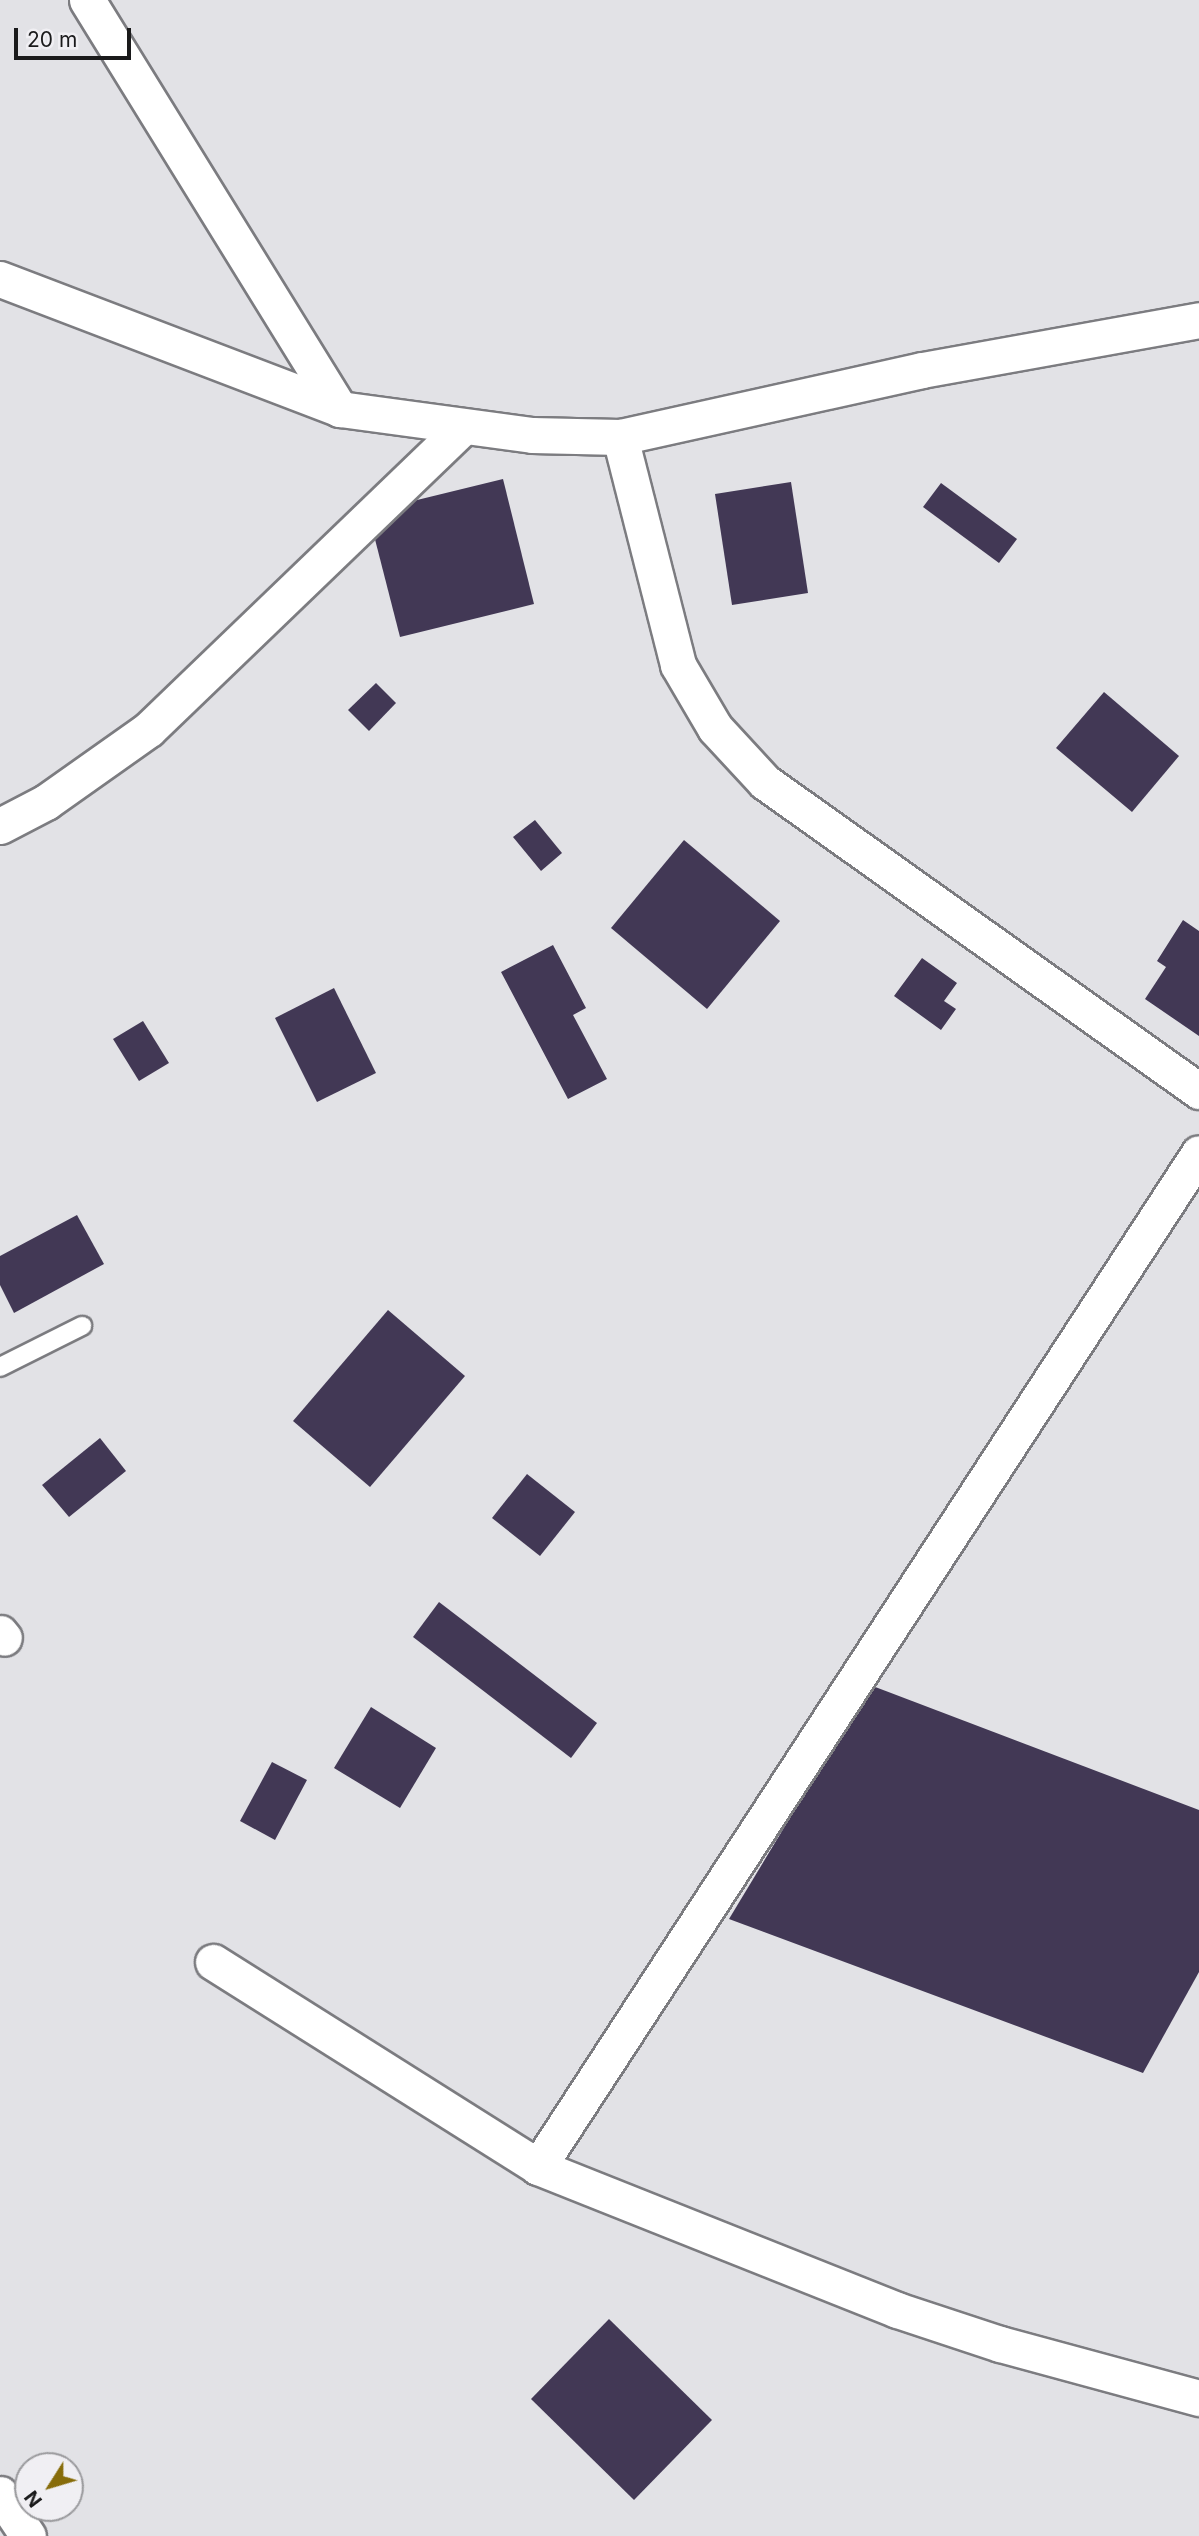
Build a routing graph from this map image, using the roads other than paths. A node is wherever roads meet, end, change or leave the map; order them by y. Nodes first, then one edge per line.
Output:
1 (87, 0) edge
2 (0, 279) edge
3 (1199, 320) edge
4 (340, 409) junction
5 (463, 427) junction
6 (620, 438) junction
7 (0, 826) edge
8 (1199, 1091) edge
9 (1199, 1153) edge
10 (82, 1326) dead end
11 (0, 1367) edge
12 (213, 1962) dead end
13 (538, 2167) junction
14 (1199, 2398) edge
15 (0, 2494) edge
16 (28, 2536) edge

1 - 4 street
2 - 4 street
3 - 6 street
4 - 5 street
5 - 6 street
5 - 7 street
6 - 8 street
9 - 13 street
10 - 11 lane
12 - 13 street
13 - 14 street
15 - 16 street

